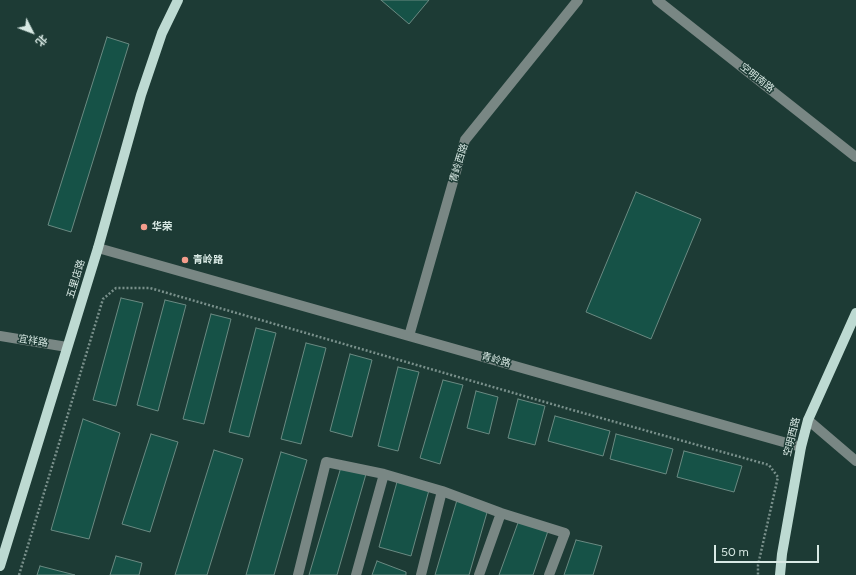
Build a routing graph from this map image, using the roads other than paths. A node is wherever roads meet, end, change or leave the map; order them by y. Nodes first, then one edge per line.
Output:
1 (178, 0) edge
2 (578, 0) edge
3 (657, 0) edge
4 (856, 157) edge
5 (98, 248) junction
6 (856, 313) edge
7 (0, 336) edge
8 (409, 336) junction
9 (67, 347) junction
10 (808, 420) junction
11 (801, 447) junction
12 (856, 462) edge
13 (384, 474) junction
14 (442, 491) junction
15 (500, 513) junction
16 (0, 566) edge
17 (298, 575) edge
18 (356, 575) edge
19 (421, 575) edge
20 (479, 575) edge
21 (550, 575) edge
22 (780, 575) edge

1 - 5 main road, 五里店路
2 - 8 street, 青岭西路
3 - 4 street, 空明南路
5 - 8 street, 青岭路
5 - 9 main road, 五里店路
6 - 10 main road, 空明西路
7 - 9 street, 宜祥路
8 - 11 street, 青岭路
9 - 16 main road, 五里店路
10 - 11 main road, 空明西路
10 - 12 street
11 - 22 main road, 空明西路
13 - 14 street
13 - 17 street
13 - 18 street
14 - 15 street
14 - 19 street
15 - 20 street
15 - 21 street

